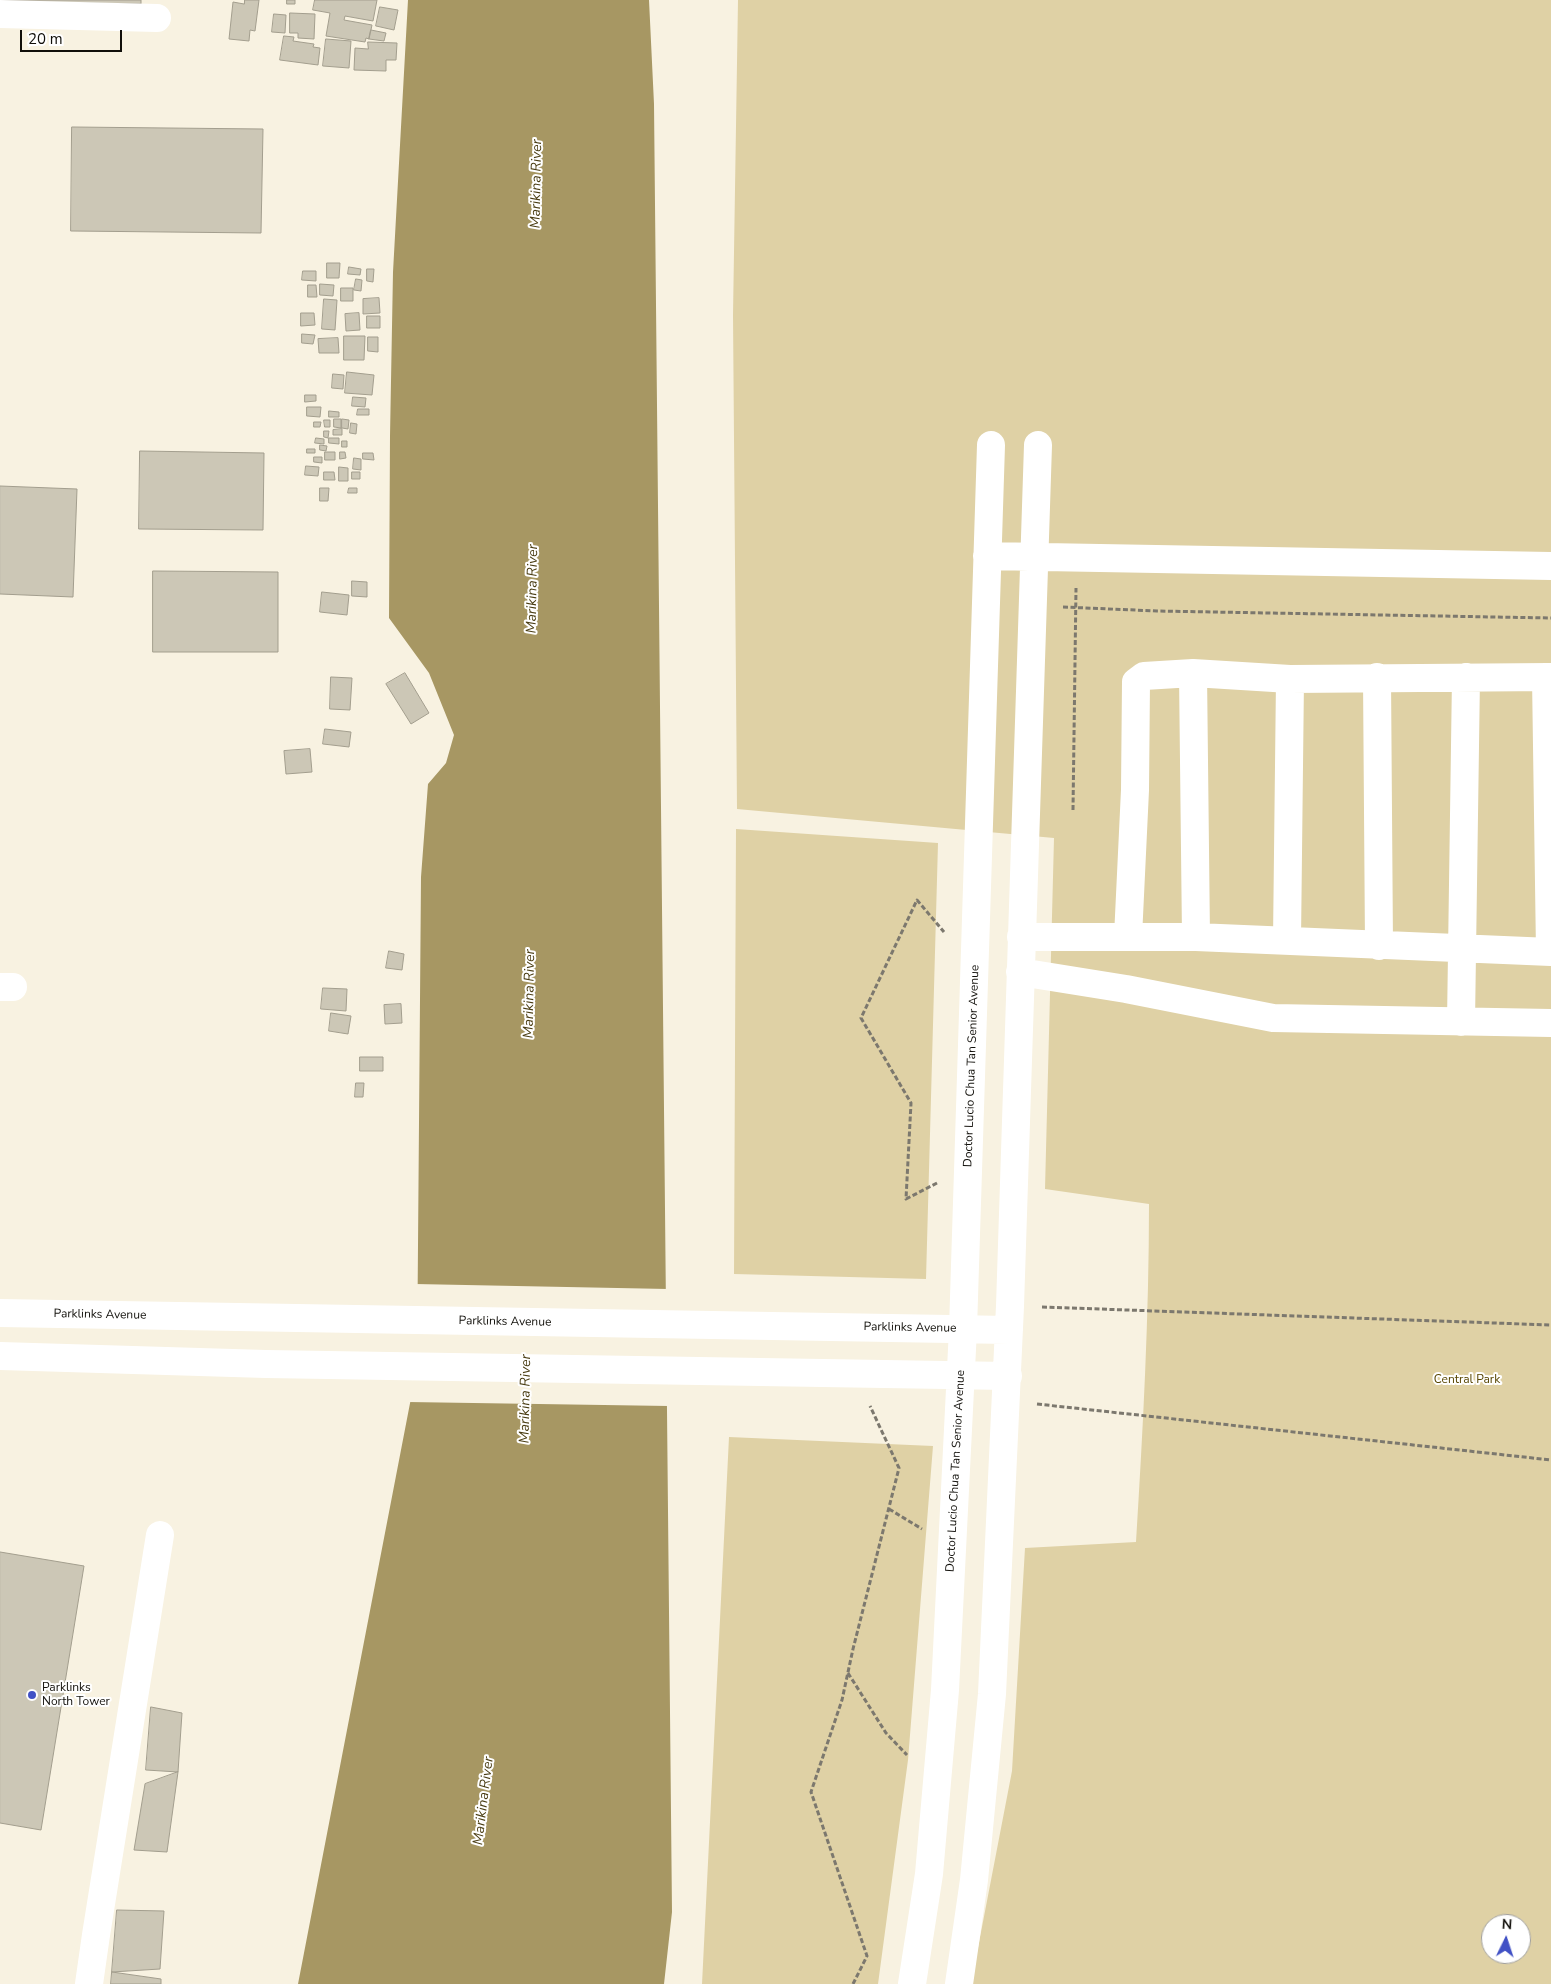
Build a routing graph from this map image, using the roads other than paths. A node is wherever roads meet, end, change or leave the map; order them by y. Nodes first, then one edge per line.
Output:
1 (0, 14) edge
2 (157, 18) dead end
3 (991, 445) dead end
4 (1038, 445) dead end
5 (987, 556) junction
6 (1034, 557) junction
7 (1551, 566) edge
8 (1193, 673) junction
9 (1377, 677) junction
10 (1466, 677) junction
11 (1548, 677) edge
12 (1290, 679) junction
13 (1128, 936) junction
14 (1021, 937) junction
15 (1196, 937) junction
16 (1287, 940) junction
17 (1379, 946) junction
18 (1464, 948) junction
19 (1551, 952) edge
20 (1020, 972) junction
21 (1461, 1022) junction
22 (1551, 1023) edge
23 (0, 1313) edge
24 (1010, 1318) junction
25 (963, 1329) junction
26 (0, 1356) edge
27 (961, 1375) junction
28 (1007, 1389) junction
29 (160, 1535) dead end
30 (89, 1984) edge
31 (912, 1984) edge
32 (959, 1984) edge

1 - 2 lane
3 - 5 lane, Doctor Lucio Chua Tan Senior Avenue
4 - 6 lane
5 - 6 lane
5 - 25 lane, Doctor Lucio Chua Tan Senior Avenue
6 - 7 lane
6 - 14 lane
8 - 12 lane
8 - 13 lane
8 - 15 lane
9 - 10 lane
9 - 12 lane
9 - 17 lane
10 - 11 lane
10 - 18 lane
11 - 19 lane
12 - 16 lane
13 - 14 lane
13 - 15 lane
14 - 20 lane
15 - 16 lane
16 - 17 lane
17 - 18 lane
18 - 19 lane
18 - 21 lane
20 - 21 lane
20 - 24 lane
21 - 22 lane
23 - 25 lane, Parklinks Avenue
24 - 25 lane, Parklinks Avenue
24 - 28 lane
25 - 27 lane, Doctor Lucio Chua Tan Senior Avenue
26 - 27 lane
27 - 28 lane
27 - 31 lane, Doctor Lucio Chua Tan Senior Avenue
28 - 32 lane
29 - 30 lane

